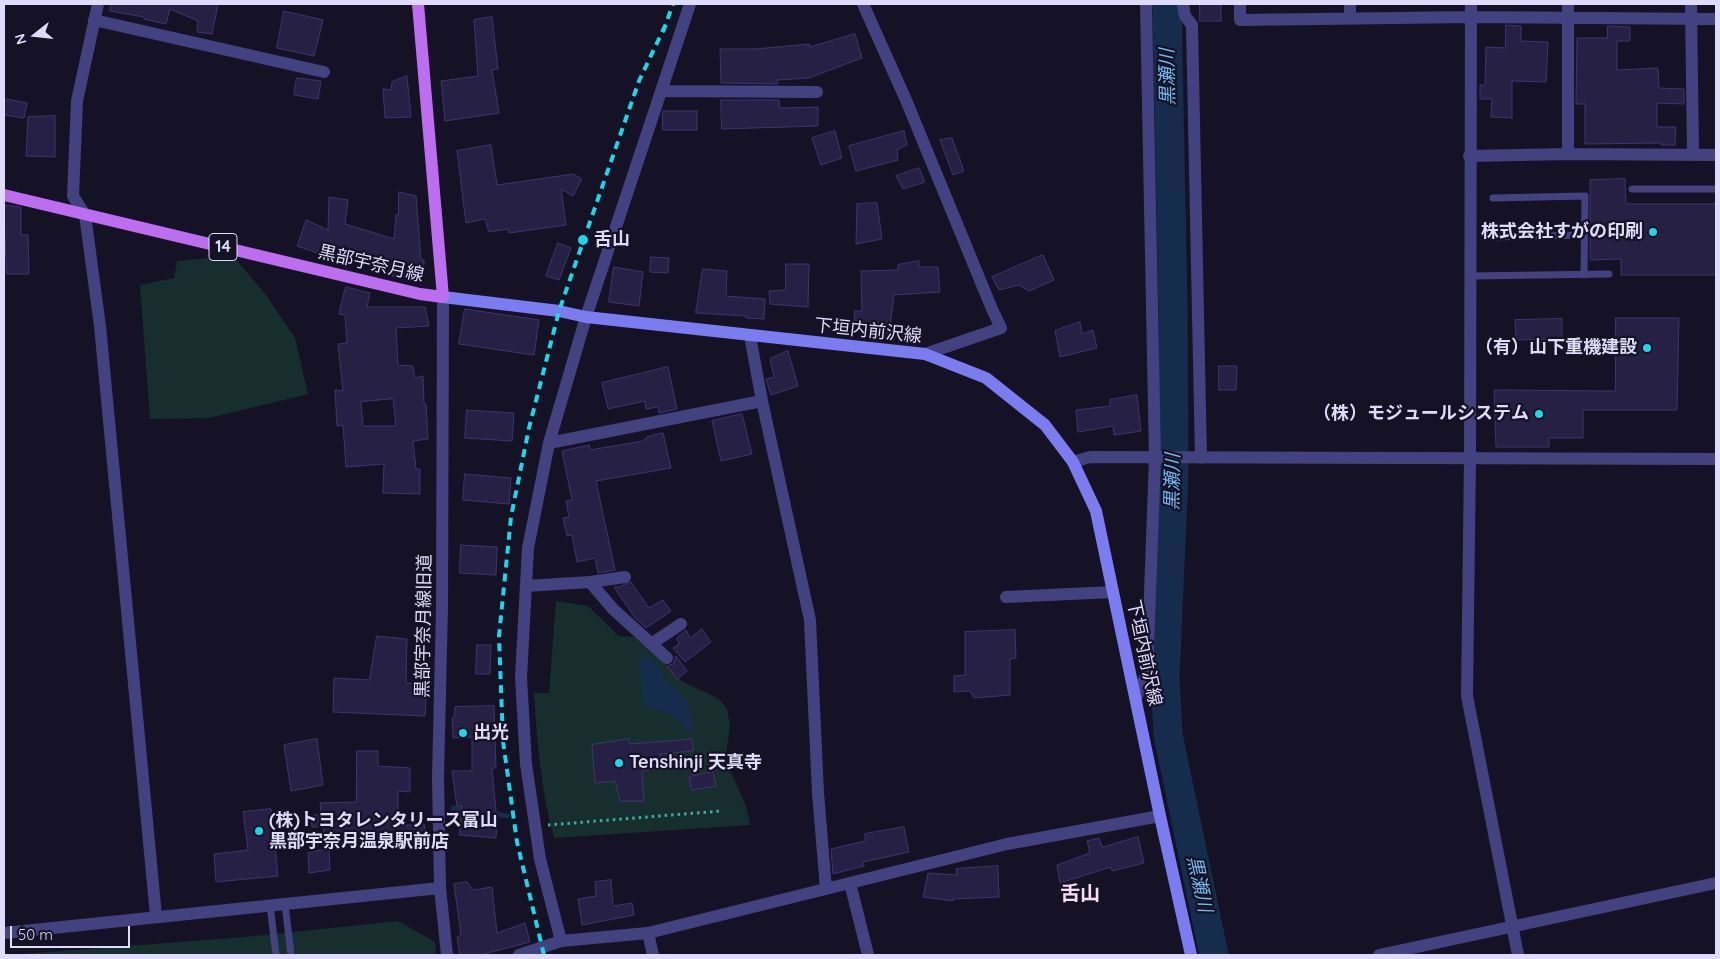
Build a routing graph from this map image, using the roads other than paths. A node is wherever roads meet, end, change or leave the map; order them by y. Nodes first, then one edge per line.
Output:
1 (98, 4) edge
2 (418, 4) edge
3 (690, 4) edge
4 (863, 4) edge
5 (1146, 4) edge
6 (1183, 4) edge
7 (1240, 4) edge
8 (1350, 4) edge
9 (1471, 4) edge
10 (1568, 4) edge
11 (1691, 4) edge
12 (1471, 17) junction
13 (1568, 17) junction
14 (1350, 18) junction
15 (1691, 18) junction
16 (1716, 19) edge
17 (94, 20) junction
18 (324, 72) dead end
19 (661, 91) junction
20 (817, 92) dead end
21 (1568, 154) junction
22 (1693, 155) junction
23 (1716, 155) edge
24 (1470, 156) junction
25 (1632, 189) dead end
26 (1716, 189) edge
27 (4, 195) edge
28 (1493, 198) dead end
29 (85, 215) junction
30 (1584, 235) junction
31 (1492, 238) dead end
32 (1609, 274) dead end
33 (1584, 275) junction
34 (1470, 276) junction
35 (443, 298) junction
36 (586, 317) junction
37 (750, 336) junction
38 (925, 354) junction
39 (762, 402) junction
40 (549, 443) junction
41 (1155, 458) junction
42 (1196, 458) junction
43 (1470, 458) junction
44 (1716, 459) edge
45 (1073, 462) junction
46 (625, 577) dead end
47 (590, 582) junction
48 (526, 586) junction
49 (1113, 592) junction
50 (1006, 597) dead end
51 (681, 624) dead end
52 (651, 644) junction
53 (667, 658) dead end
54 (1136, 698) junction
55 (1160, 816) junction
56 (1716, 883) edge
57 (850, 884) junction
58 (440, 888) junction
59 (826, 888) junction
60 (285, 904) junction
61 (270, 905) junction
62 (156, 916) junction
63 (1512, 927) junction
64 (648, 932) junction
65 (4, 933) edge
66 (561, 942) junction
67 (276, 955) edge
68 (292, 955) edge
69 (447, 955) edge
70 (519, 955) edge
71 (653, 955) edge
72 (868, 955) edge
73 (1191, 955) edge
74 (1379, 955) edge
75 (1518, 955) edge

1 - 17 street
2 - 35 main road, 黒部宇奈月線
3 - 19 street
4 - 38 street
5 - 41 street
6 - 42 street
7 - 14 street
8 - 14 street
9 - 12 street
10 - 13 street
11 - 15 street
12 - 13 street
12 - 14 street
12 - 24 street
13 - 15 street
13 - 21 street
15 - 16 street
15 - 22 street
17 - 18 street
17 - 29 street
19 - 20 street
19 - 36 street
21 - 22 street
21 - 24 street
22 - 23 street
24 - 34 street
25 - 26 lane
27 - 29 main road, 黒部宇奈月線 / 14
28 - 30 lane
29 - 35 main road, 黒部宇奈月線 / 14
29 - 62 street
30 - 31 lane
30 - 33 lane
32 - 33 lane
33 - 34 lane
34 - 43 street
35 - 36 main road, 下垣内前沢線
35 - 58 street, 黒部宇奈月線旧道
36 - 37 main road, 下垣内前沢線
36 - 40 street
37 - 38 main road, 下垣内前沢線
37 - 39 street
38 - 45 main road, 下垣内前沢線
39 - 40 street
39 - 59 street
40 - 48 street
41 - 42 street
41 - 45 street
41 - 54 street
42 - 43 street
43 - 44 street
43 - 63 street
45 - 49 main road, 下垣内前沢線
46 - 47 street
47 - 48 street
47 - 52 street
48 - 66 street
49 - 50 street
49 - 54 main road, 下垣内前沢線
51 - 52 street
52 - 53 street
54 - 55 main road, 下垣内前沢線
55 - 57 street
55 - 73 main road, 下垣内前沢線
56 - 63 street
57 - 59 street
57 - 72 street
58 - 60 street
58 - 69 street, 黒部宇奈月線旧道
59 - 64 street
60 - 61 street
60 - 68 lane
61 - 62 street
61 - 67 lane
62 - 65 street
63 - 74 street
63 - 75 street
64 - 66 street
64 - 71 street
66 - 70 street

